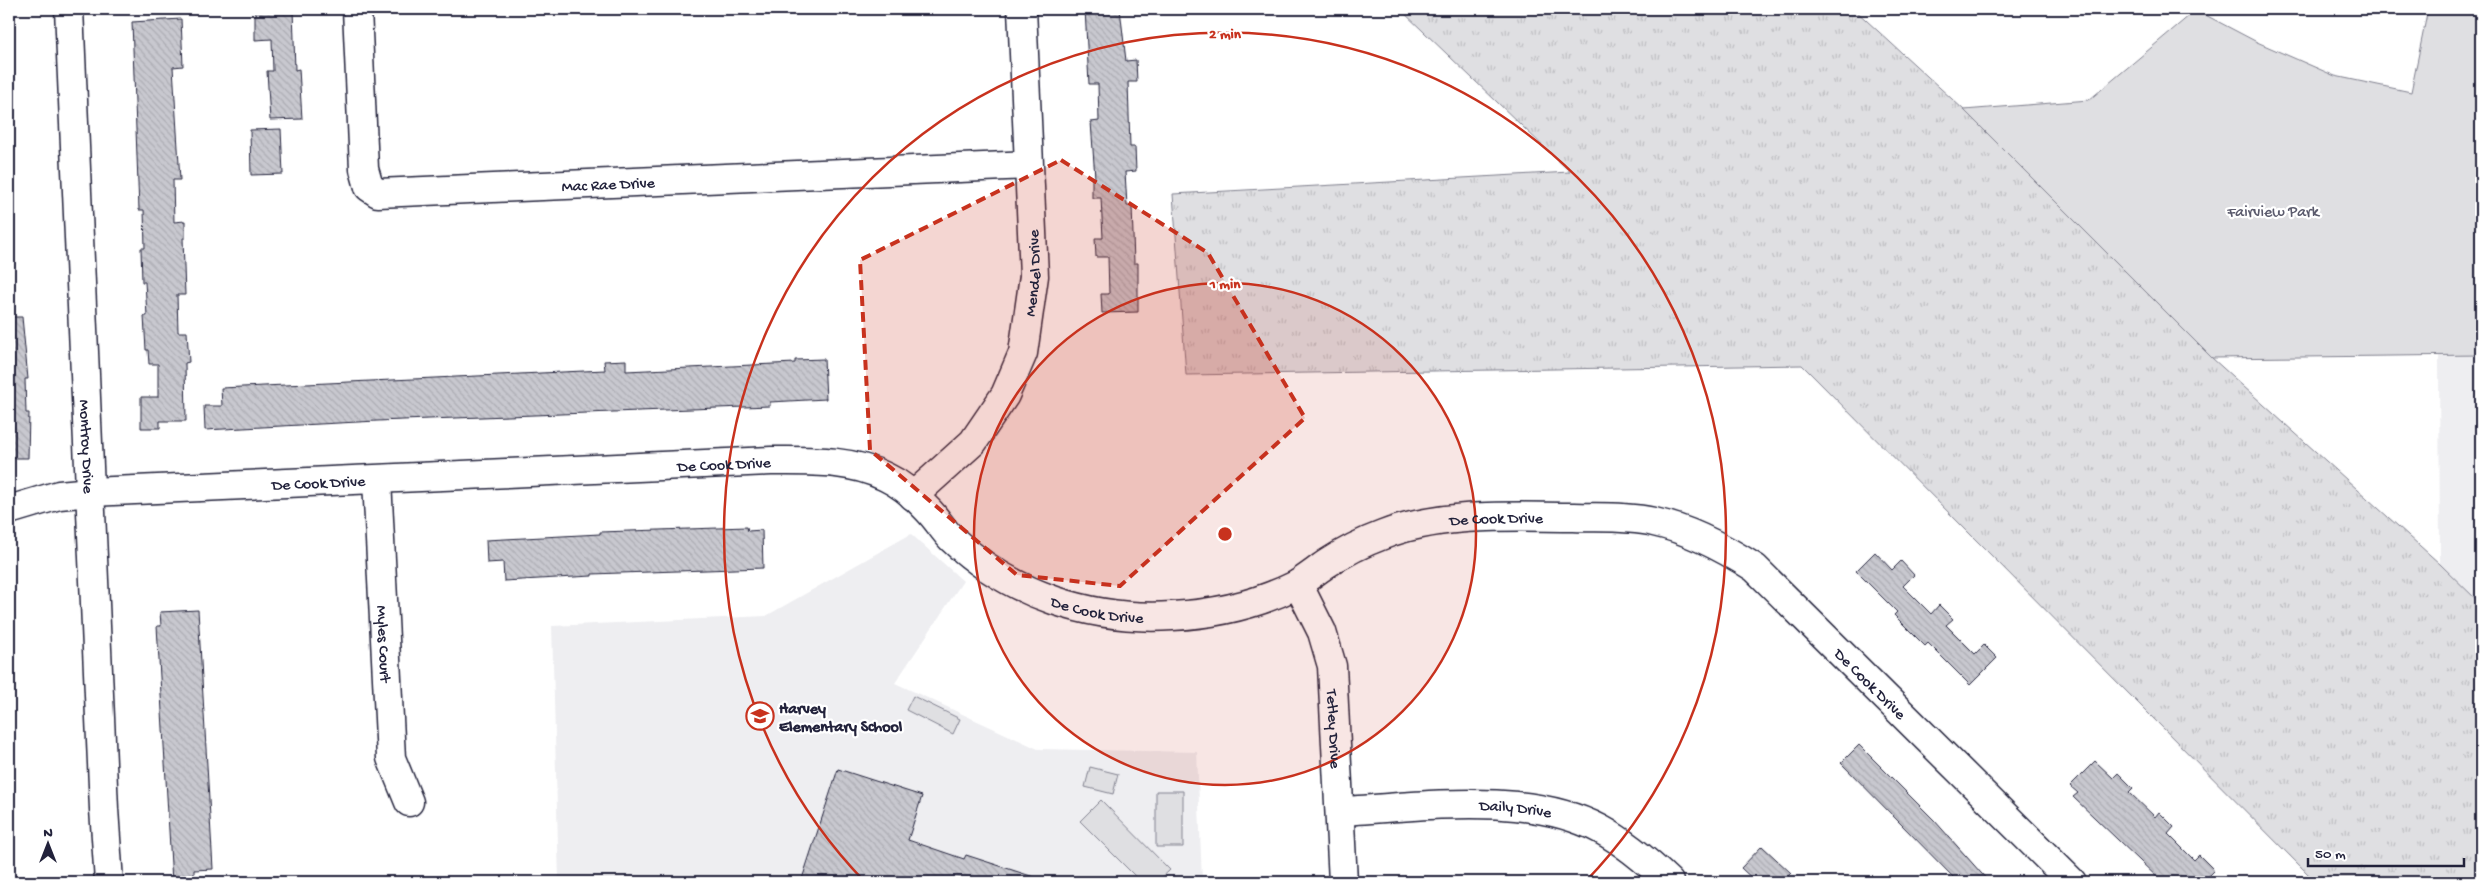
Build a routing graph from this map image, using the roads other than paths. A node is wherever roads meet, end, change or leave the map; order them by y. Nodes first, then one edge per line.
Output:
1 (69, 9) edge
2 (357, 9) edge
3 (1022, 9) edge
4 (1028, 165) junction
5 (377, 480) junction
6 (91, 492) junction
7 (913, 496) junction
8 (9, 510) edge
9 (1298, 584) junction
10 (409, 802) dead end
11 (1341, 811) junction
12 (109, 882) edge
13 (1343, 882) edge
14 (1668, 882) edge
15 (2072, 882) edge

1 - 6 street, Montroy Drive
2 - 4 street, Mac Rae Drive
3 - 4 street, Mendel Drive
4 - 7 street, Mendel Drive
5 - 6 street, De Cook Drive
5 - 7 street, De Cook Drive
5 - 10 street, Myles Court
6 - 8 street, De Cook Drive
6 - 12 street, Montroy Drive
7 - 9 street, De Cook Drive
9 - 11 street, Tetley Drive
9 - 15 street, De Cook Drive
11 - 13 street, Tetley Drive
11 - 14 street, Daily Drive

